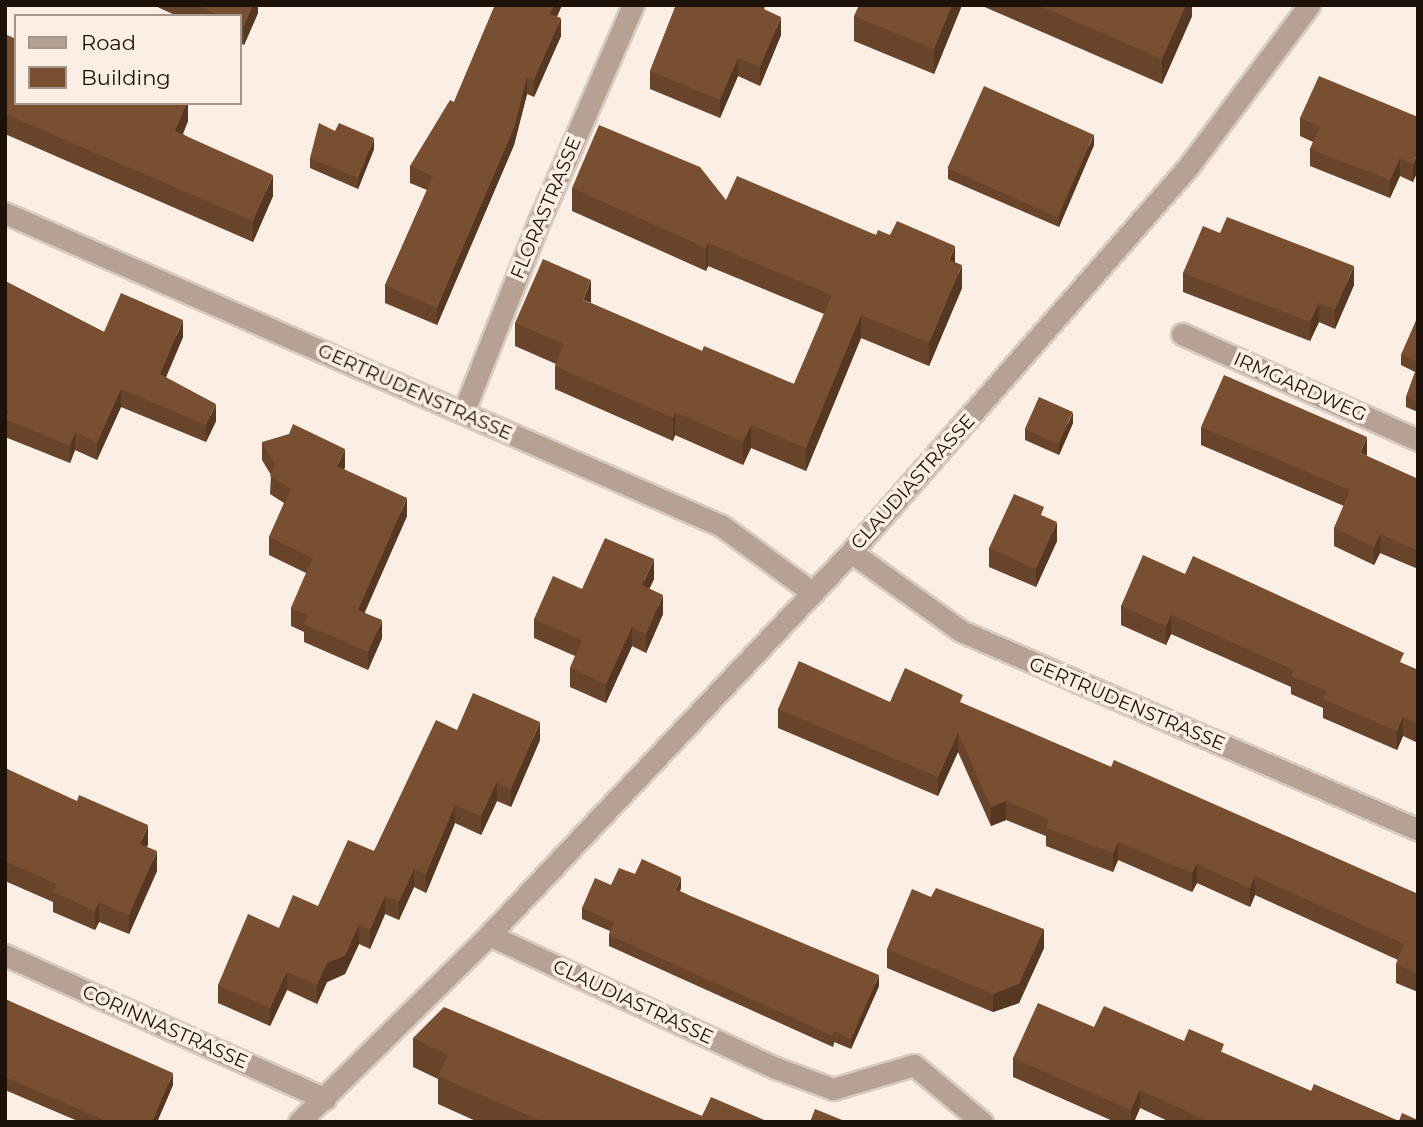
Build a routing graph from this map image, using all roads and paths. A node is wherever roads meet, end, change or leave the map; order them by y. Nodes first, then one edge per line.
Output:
1 (633, 5) edge
2 (1307, 6) edge
3 (5, 213) edge
4 (1182, 334) dead end
5 (463, 413) junction
6 (1418, 440) edge
7 (851, 552) junction
8 (813, 593) junction
9 (1418, 830) edge
10 (489, 935) junction
11 (5, 955) edge
12 (325, 1098) junction
13 (299, 1122) edge
14 (982, 1122) edge

1 - 5 street, FLORASTRASSE
2 - 7 street, CLAUDIASTRASSE
3 - 5 street, GERTRUDENSTRASSE
4 - 6 street, IRMGARDWEG
5 - 8 street, GERTRUDENSTRASSE
7 - 8 street, CLAUDIASTRASSE
7 - 9 street, GERTRUDENSTRASSE
8 - 10 street, CLAUDIASTRASSE
10 - 12 street, CLAUDIASTRASSE
10 - 14 street, CLAUDIASTRASSE
11 - 12 street, CORINNASTRASSE
12 - 13 street, CLAUDIASTRASSE

